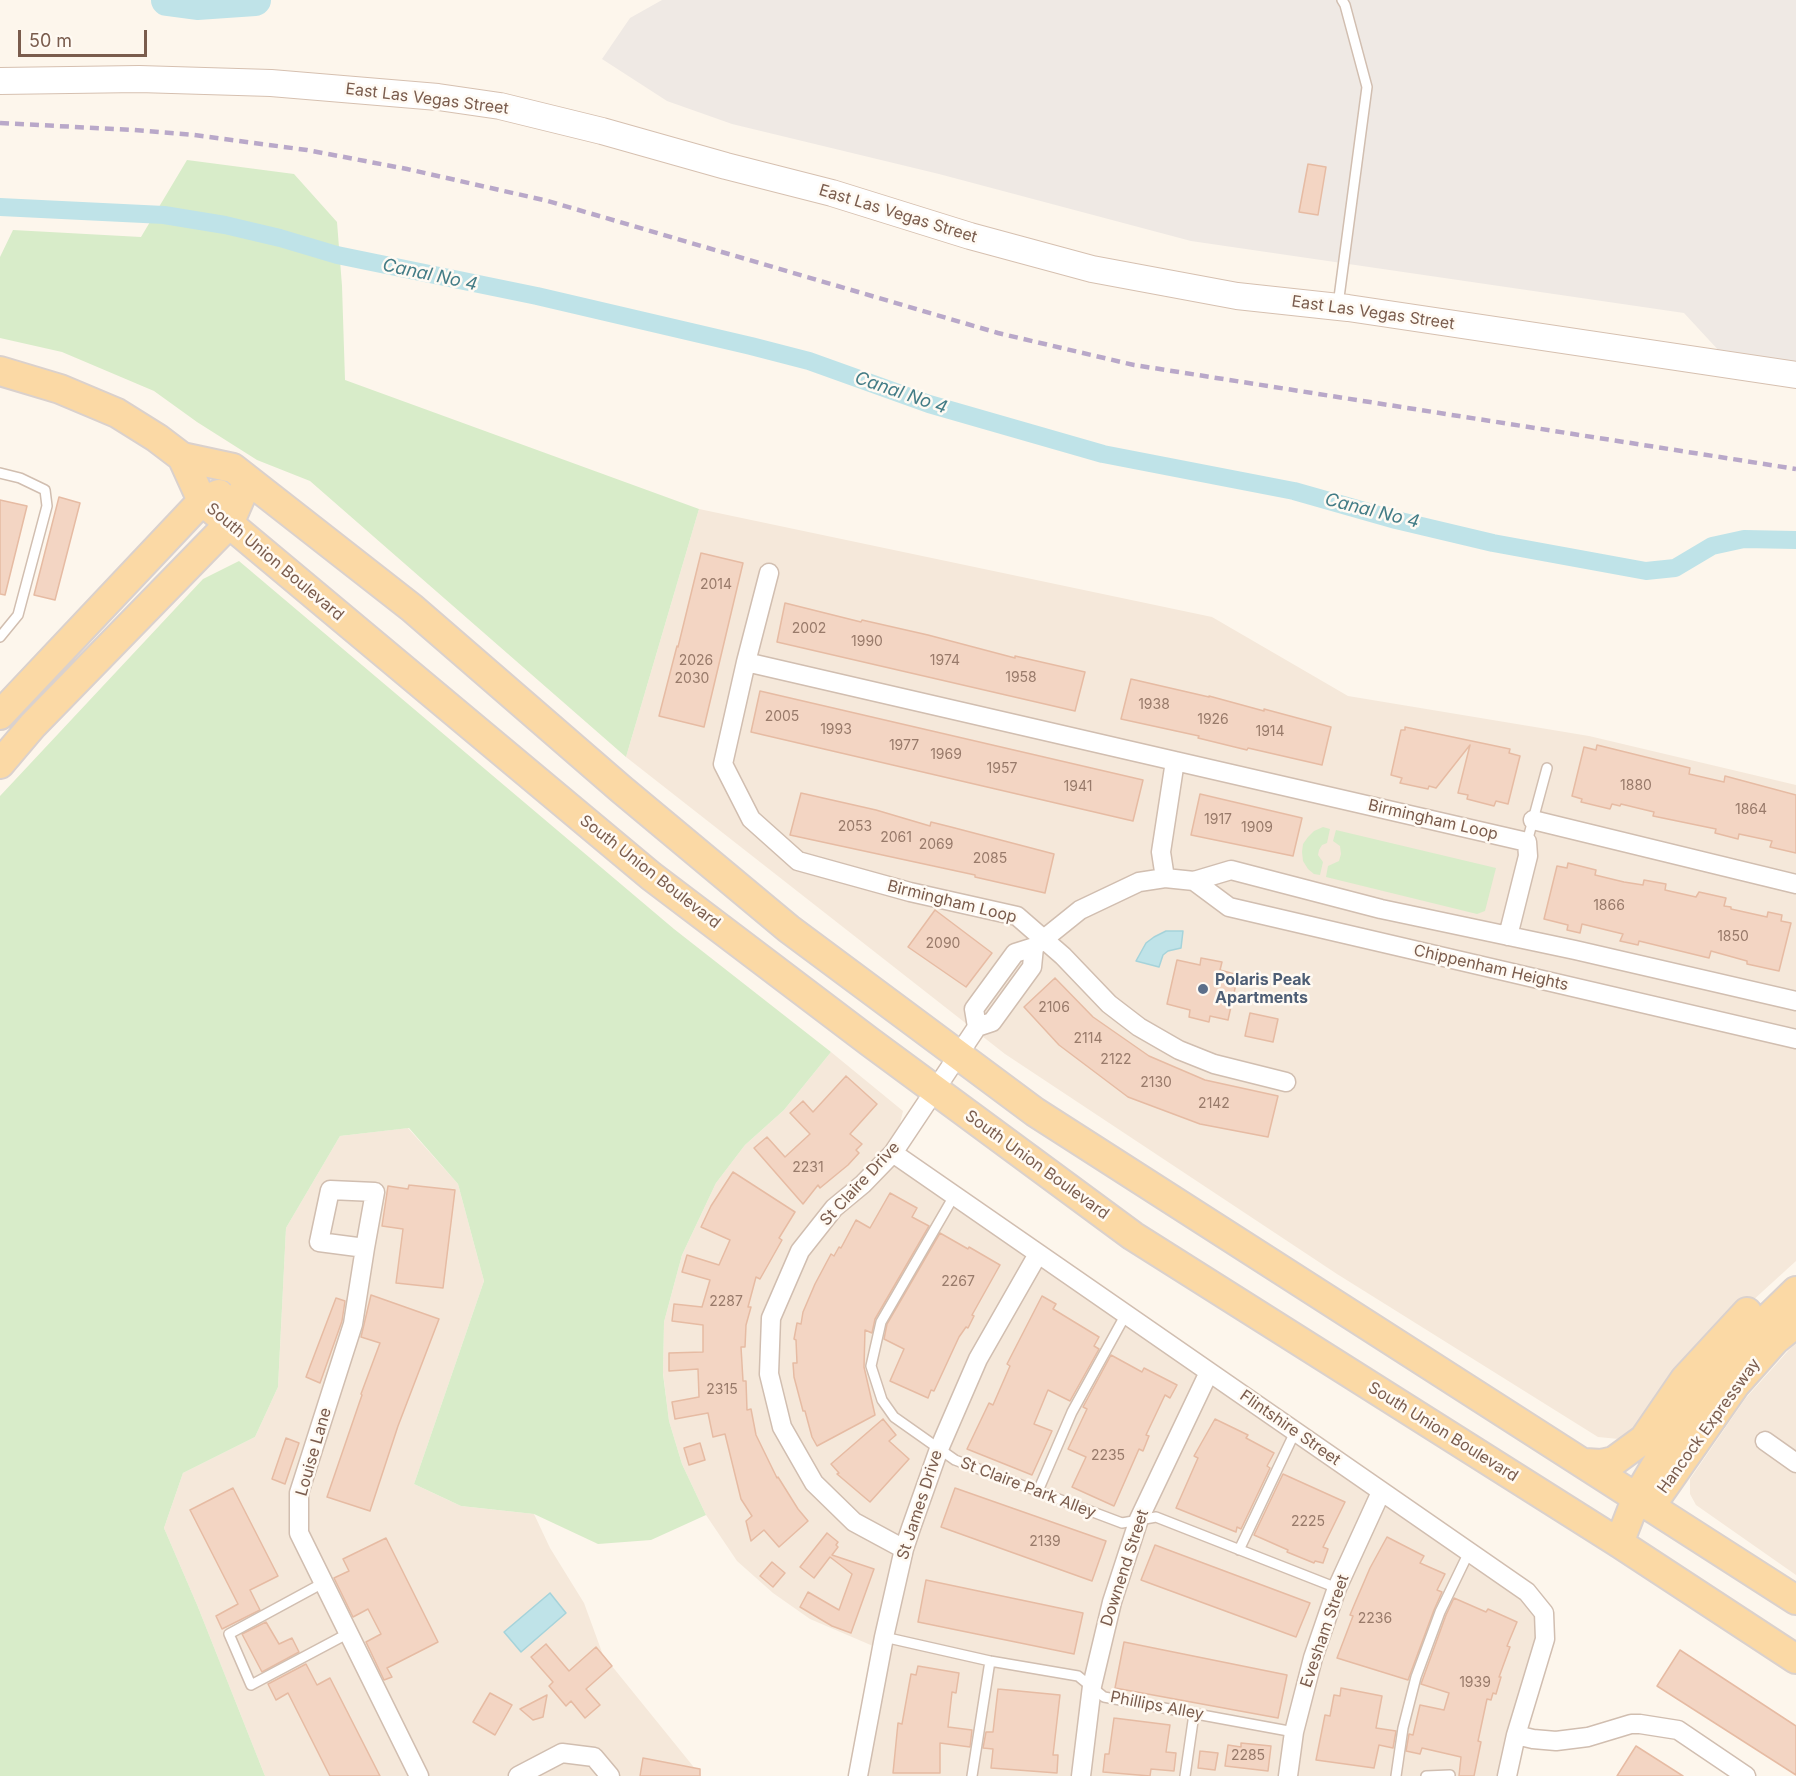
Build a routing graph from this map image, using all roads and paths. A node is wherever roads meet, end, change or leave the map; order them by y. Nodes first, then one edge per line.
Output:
1 (1342, 0) edge
2 (0, 81) edge
3 (1338, 307) junction
4 (0, 371) edge
5 (1796, 375) edge
6 (182, 457) junction
7 (0, 473) edge
8 (248, 480) junction
9 (202, 501) junction
10 (229, 524) junction
11 (769, 573) dead end
12 (0, 637) edge
13 (746, 662) junction
14 (0, 715) edge
15 (1175, 761) junction
16 (0, 764) edge
17 (1547, 768) dead end
18 (1533, 820) junction
19 (1527, 842) junction
20 (1165, 878) junction
21 (1194, 881) junction
22 (1796, 884) edge
23 (1508, 936) junction
24 (1039, 942) junction
25 (1796, 1000) edge
26 (1796, 1039) edge
27 (959, 1055) junction
28 (1286, 1082) dead end
29 (934, 1089) junction
30 (893, 1153) junction
31 (954, 1196) junction
32 (365, 1248) dead end
33 (1038, 1254) junction
34 (1796, 1275) edge
35 (1796, 1291) edge
36 (1126, 1314) junction
37 (1796, 1323) edge
38 (1209, 1372) junction
39 (1295, 1432) junction
40 (1765, 1441) dead end
41 (939, 1449) junction
42 (1585, 1463) junction
43 (1796, 1463) edge
44 (1038, 1491) junction
45 (1381, 1492) junction
46 (1644, 1501) junction
47 (1139, 1519) junction
48 (1619, 1543) junction
49 (904, 1549) junction
50 (1239, 1550) junction
51 (1469, 1552) junction
52 (323, 1583) junction
53 (1337, 1588) junction
54 (1796, 1600) edge
55 (347, 1634) junction
56 (884, 1638) junction
57 (1796, 1659) edge
58 (990, 1661) junction
59 (1092, 1686) junction
60 (1194, 1714) junction
61 (1294, 1732) junction
62 (1516, 1735) junction
63 (1450, 1775) edge
64 (419, 1776) edge
65 (518, 1776) edge
66 (610, 1776) edge
67 (858, 1776) edge
68 (972, 1776) edge
69 (1081, 1776) edge
70 (1185, 1776) edge
71 (1288, 1776) edge
72 (1396, 1776) edge
73 (1426, 1776) edge
74 (1507, 1776) edge
75 (1746, 1776) edge

1 - 3 lane
2 - 3 street, East Las Vegas Street
3 - 5 street, East Las Vegas Street
4 - 6 main road
6 - 8 main road
6 - 9 main road, South Union Boulevard
7 - 12 lane
8 - 9 main road
8 - 10 main road
8 - 27 main road
9 - 10 main road, South Union Boulevard
9 - 14 main road
10 - 16 main road
10 - 29 main road, South Union Boulevard
11 - 13 street, Birmingham Loop
13 - 15 street, Birmingham Loop
13 - 24 street, Birmingham Loop
15 - 19 street, Birmingham Loop
15 - 20 street
17 - 18 lane
18 - 19 lane
18 - 22 street
19 - 23 street
20 - 21 street, Chippenham Heights
20 - 24 street, Chippenham Heights
21 - 23 street, Chippenham Heights
21 - 26 street, Chippenham Heights
23 - 25 street, Chippenham Heights
24 - 27 street, Chippenham Heights
24 - 28 street, Birmingham Loop
27 - 29 street, St Claire Drive
27 - 42 main road
29 - 30 street, St Claire Drive
29 - 48 main road, South Union Boulevard
30 - 31 street, Flintshire Street
30 - 49 street, St Claire Drive
31 - 33 street, Flintshire Street
31 - 41 lane, St Claire Park Alley
32 - 52 street, Louise Lane
33 - 36 street, Flintshire Street
33 - 41 street, St James Drive
34 - 42 main road
35 - 46 main road, Hancock Expressway
36 - 38 street, Flintshire Street
36 - 44 lane
37 - 46 main road, Hancock Expressway
38 - 39 street, Flintshire Street
38 - 47 street, Downend Street
39 - 45 street, Flintshire Street
39 - 50 lane
40 - 43 street
41 - 44 lane, St Claire Park Alley
41 - 49 street, St James Drive
42 - 46 main road
44 - 47 lane, St Claire Park Alley
45 - 51 street, Flintshire Street
45 - 53 street, Evesham Street
46 - 48 main road, Hancock Expressway
46 - 54 main road
47 - 50 lane, St Claire Park Alley
47 - 59 street, Downend Street
48 - 57 main road, South Union Boulevard
49 - 56 street, St James Drive
50 - 53 lane, St Claire Park Alley
51 - 62 street, Flintshire Street
51 - 72 lane
52 - 55 street, Louise Lane
52 - 55 lane
53 - 61 street, Evesham Street
55 - 64 street, Louise Lane
56 - 58 lane, Phillips Alley
56 - 67 street, St James Drive
58 - 59 lane, Phillips Alley
58 - 68 lane
59 - 60 lane, Phillips Alley
59 - 69 street, Downend Street
60 - 61 lane, Phillips Alley
60 - 70 lane
61 - 71 street, Evesham Street
62 - 74 street, Flintshire Street
62 - 75 street
63 - 73 lane
65 - 66 street

